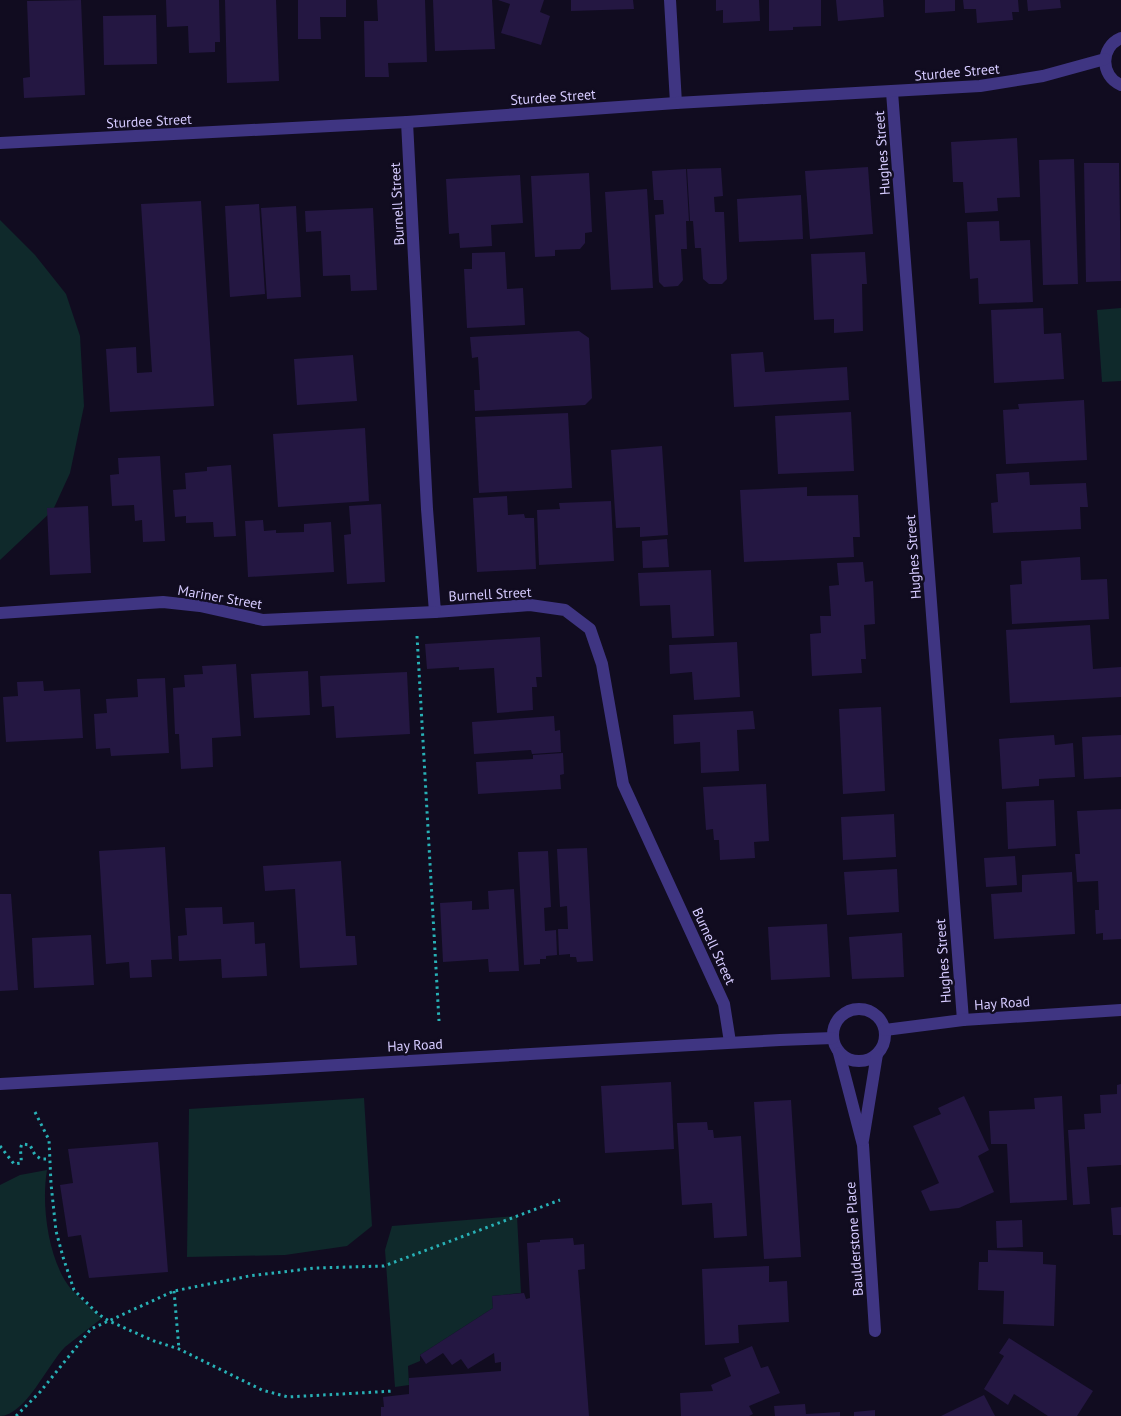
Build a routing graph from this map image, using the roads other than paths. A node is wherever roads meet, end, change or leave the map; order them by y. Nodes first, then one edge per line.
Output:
1 (670, 0) edge
2 (1121, 38) edge
3 (1105, 59) junction
4 (1121, 85) edge
5 (892, 92) junction
6 (676, 103) junction
7 (408, 122) junction
8 (0, 143) edge
9 (435, 612) junction
10 (0, 613) edge
11 (1121, 1010) edge
12 (963, 1020) junction
13 (885, 1030) junction
14 (832, 1038) junction
15 (730, 1042) junction
16 (839, 1053) junction
17 (877, 1054) junction
18 (0, 1084) edge
19 (863, 1145) junction
20 (874, 1331) dead end

1 - 6 street
2 - 3 street
3 - 4 street
3 - 5 street, Sturdee Street
5 - 6 street, Sturdee Street
5 - 12 street, Hughes Street
6 - 7 street, Sturdee Street
7 - 8 street, Sturdee Street
7 - 9 street, Burnell Street
9 - 10 street, Mariner Street
9 - 15 street, Burnell Street
11 - 12 street, Hay Road
12 - 13 street, Hay Road
13 - 14 street
13 - 17 street
14 - 15 street, Hay Road
14 - 16 street
15 - 18 street, Hay Road
16 - 17 street
16 - 19 street, Baulderstone Place
17 - 19 street, Baulderstone Place
19 - 20 street, Baulderstone Place

